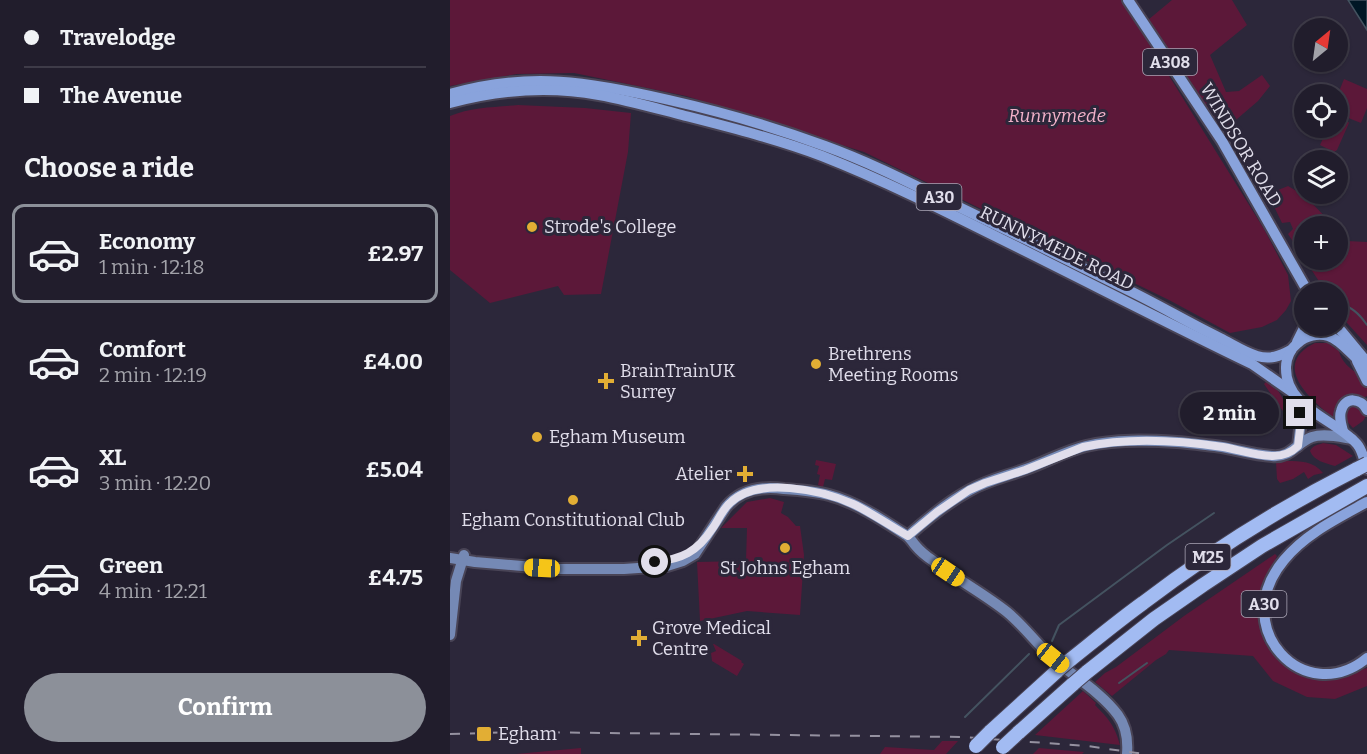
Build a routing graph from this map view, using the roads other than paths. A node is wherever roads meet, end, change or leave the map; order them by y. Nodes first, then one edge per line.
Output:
1 (1128, 0) edge
2 (450, 94) edge
3 (450, 103) edge
4 (1302, 282) edge
5 (1299, 336) edge
6 (1312, 336) edge
7 (1328, 336) edge
8 (1344, 336) edge
9 (1293, 347) junction
10 (1362, 361) edge
11 (1367, 367) edge
12 (1367, 381) edge
13 (1292, 392) junction
14 (1299, 401) junction
15 (1367, 410) edge
16 (1343, 431) junction
17 (1352, 439) junction
18 (1298, 446) junction
19 (1364, 468) edge
20 (1364, 487) edge
21 (1367, 503) edge
22 (908, 536) junction
23 (456, 556) edge
24 (450, 634) edge
25 (1367, 658) edge
26 (972, 750) edge
27 (1000, 751) edge
28 (1127, 754) edge

1 - 4 main road, WINDSOR ROAD / A308
2 - 9 main road, RUNNYMEDE ROAD / A30
3 - 13 main road, RUNNYMEDE ROAD / A30
5 - 9 main road
6 - 9 main road, A30
7 - 10 main road
8 - 10 main road
9 - 13 main road, A30
10 - 11 main road
10 - 12 main road
13 - 14 main road, A30
14 - 16 main road, A30
14 - 18 main road
15 - 16 main road
16 - 17 main road, A30
17 - 18 main road
17 - 19 main road, A30
18 - 22 main road
19 - 26 highway, M25, bridge
20 - 27 highway, M25, bridge
21 - 25 main road, A30
22 - 23 main road
22 - 28 main road
23 - 24 main road

